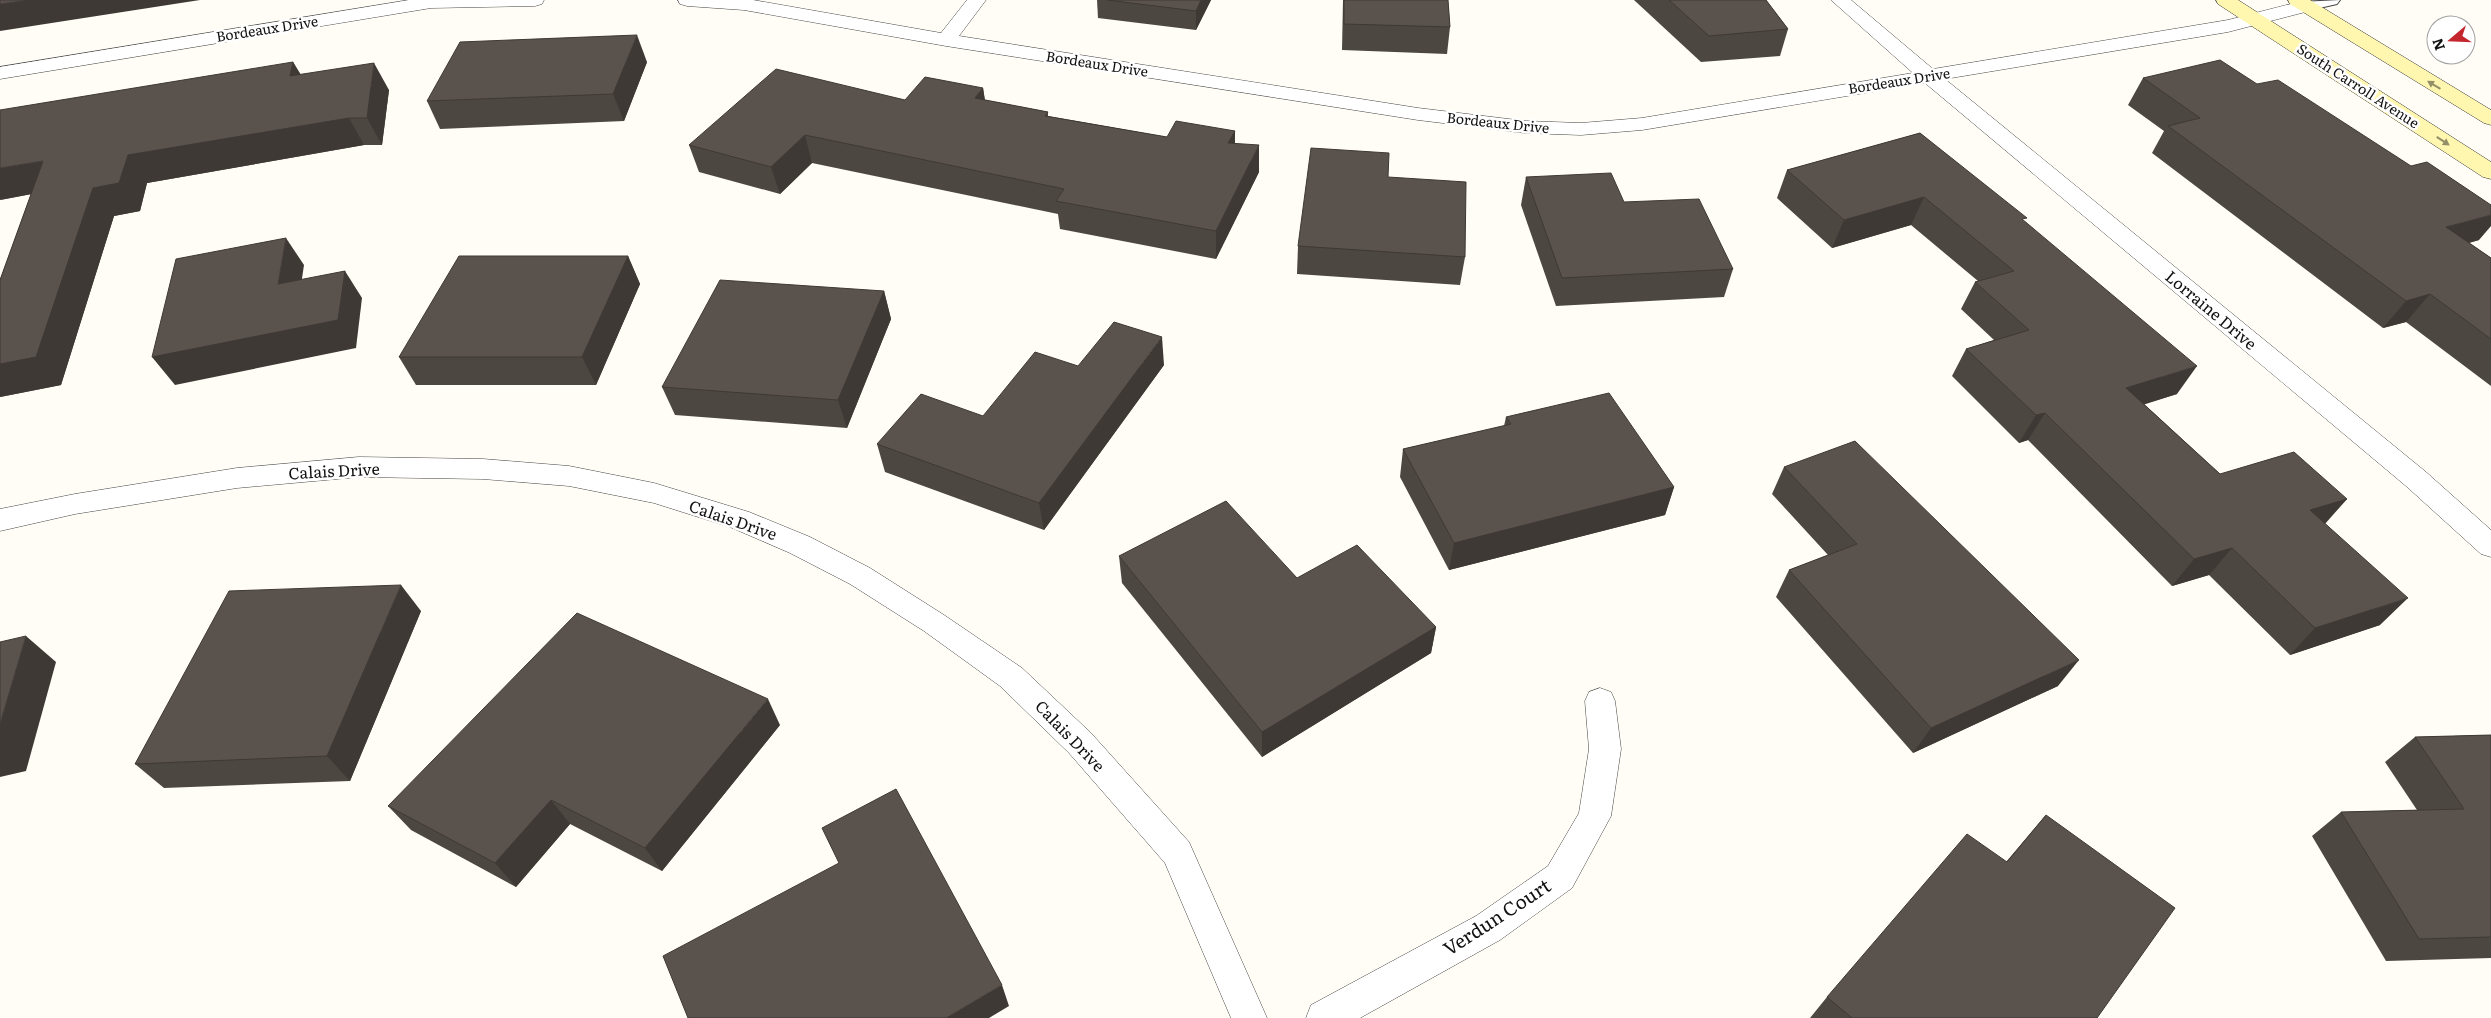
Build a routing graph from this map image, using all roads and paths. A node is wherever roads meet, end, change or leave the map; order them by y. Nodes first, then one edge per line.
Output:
1 (535, 0) edge
2 (688, 0) edge
3 (977, 0) edge
4 (1840, 0) edge
5 (2226, 0) edge
6 (2331, 0) edge
7 (2301, 3) edge
8 (2255, 19) junction
9 (946, 40) junction
10 (0, 73) edge
11 (1929, 76) junction
12 (2491, 119) edge
13 (2491, 172) edge
14 (0, 520) edge
15 (2491, 546) edge
16 (1600, 701) dead end
17 (1249, 1018) edge
18 (1324, 1018) edge

1 - 10 street, Bordeaux Drive
2 - 9 street, Bordeaux Drive
3 - 9 street
4 - 11 street, Lorraine Drive
5 - 8 main road, South Carroll Avenue
6 - 7 lane
7 - 8 street, Bordeaux Drive
12 -> 7 main road
8 - 11 street, Bordeaux Drive
8 -> 13 main road, South Carroll Avenue
9 - 11 street, Bordeaux Drive
11 - 15 street, Lorraine Drive
14 - 17 street, Calais Drive
16 - 18 street, Verdun Court

